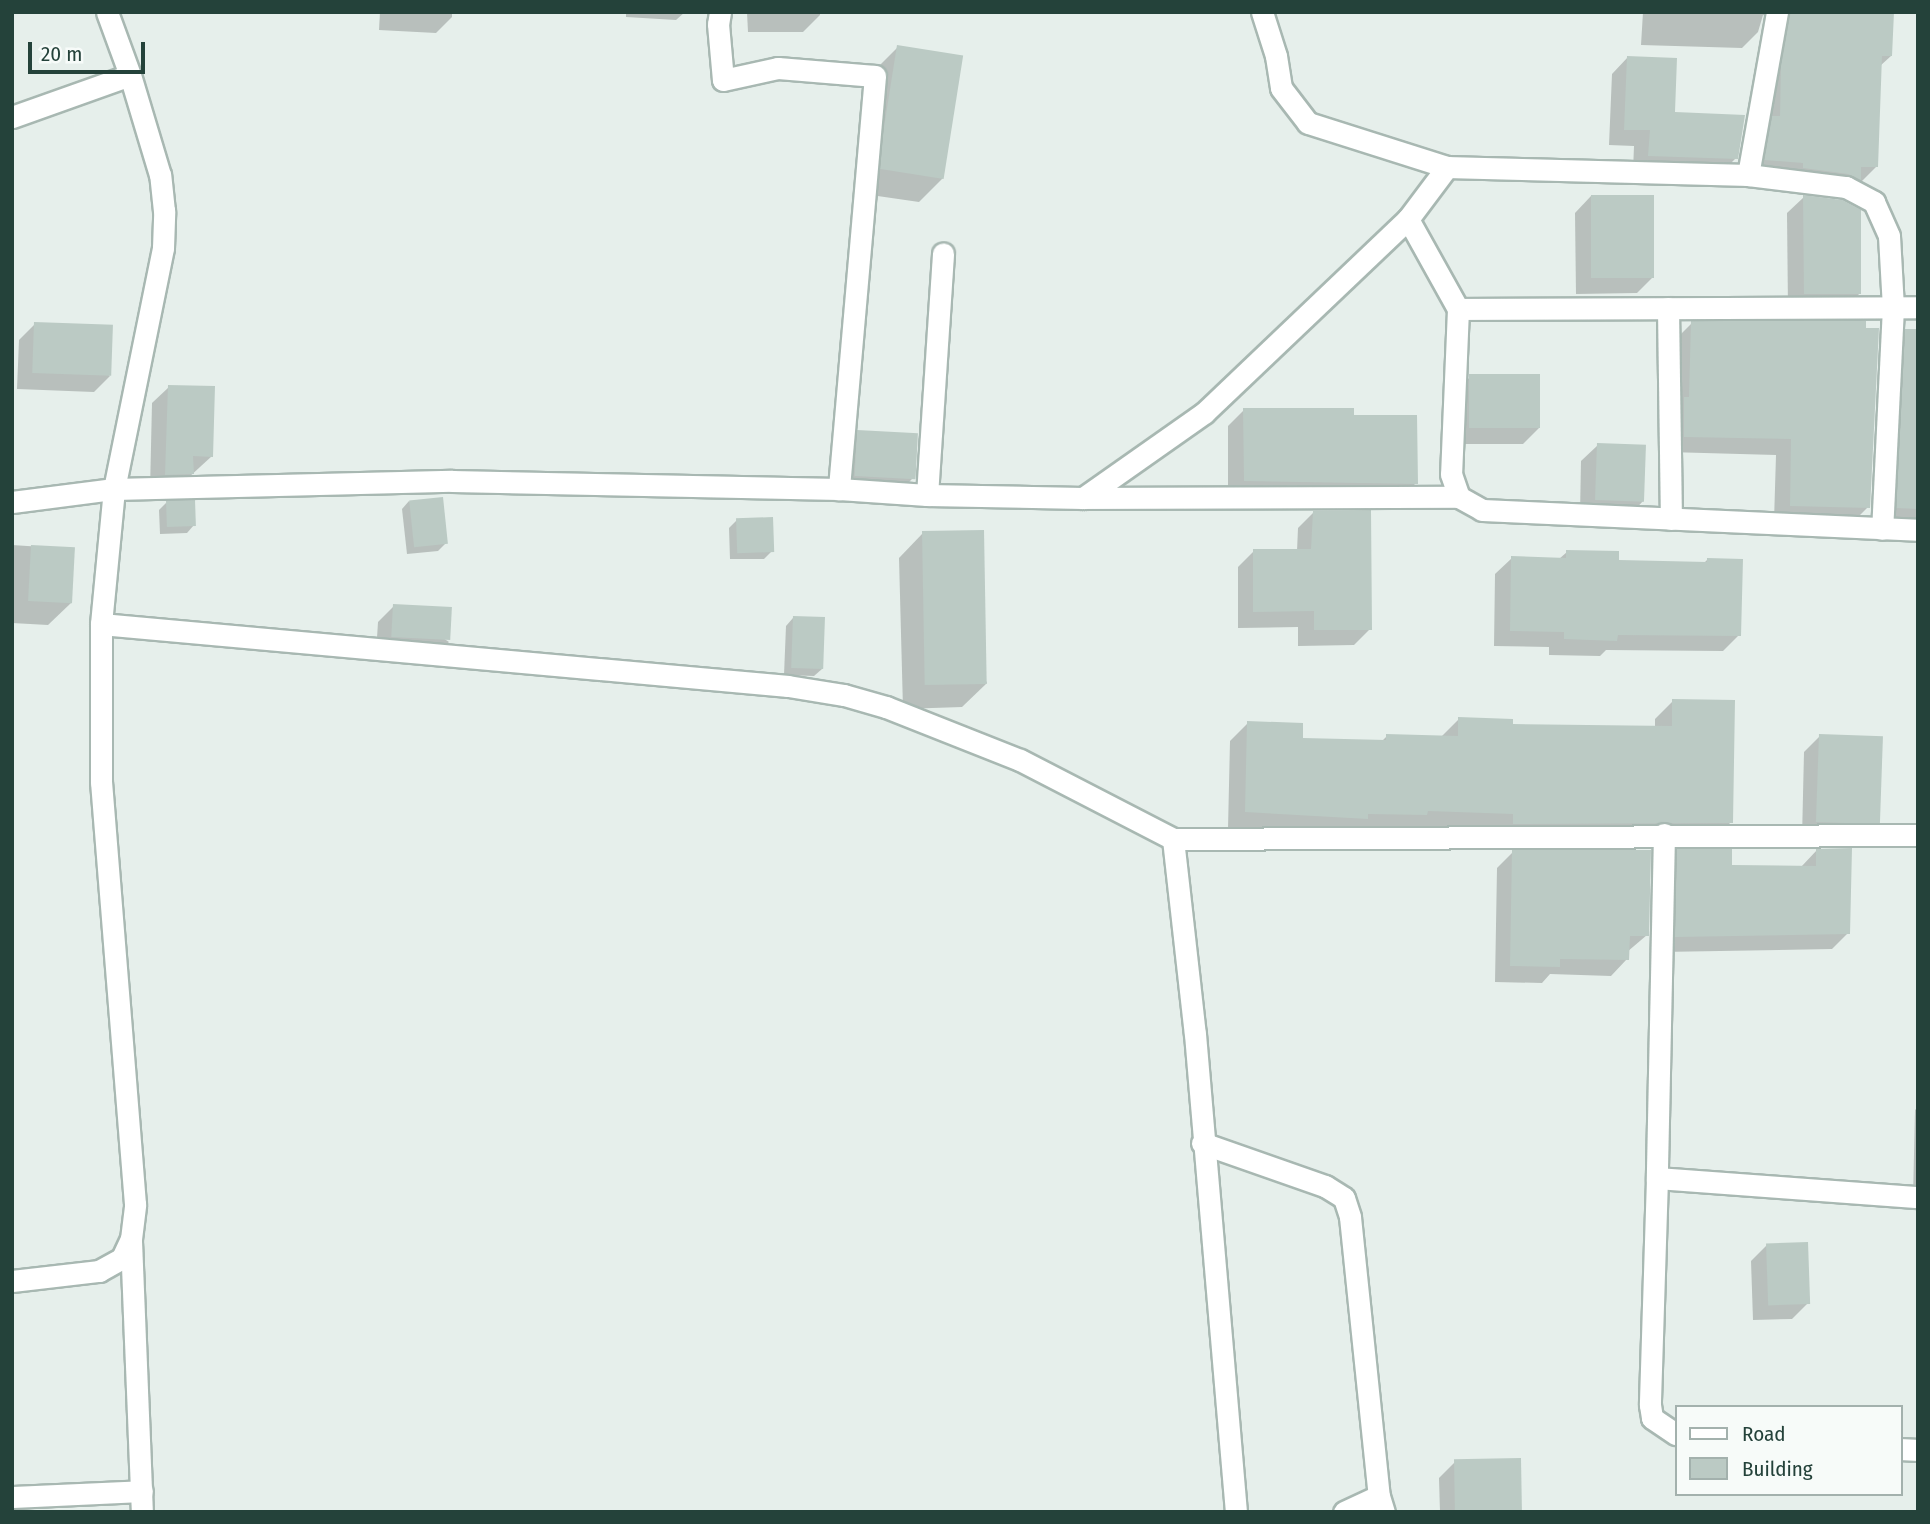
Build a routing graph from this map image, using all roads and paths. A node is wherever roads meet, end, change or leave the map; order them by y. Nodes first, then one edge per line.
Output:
1 (107, 12) edge
2 (720, 12) edge
3 (1262, 12) edge
4 (1777, 12) edge
5 (130, 75) junction
6 (12, 117) edge
7 (1447, 167) junction
8 (1748, 174) junction
9 (1408, 219) junction
10 (943, 254) dead end
11 (1893, 307) junction
12 (1918, 307) edge
13 (1668, 308) junction
14 (1458, 309) junction
15 (114, 489) junction
16 (839, 489) junction
17 (927, 495) junction
18 (1459, 497) junction
19 (1083, 498) junction
20 (12, 502) edge
21 (1671, 519) junction
22 (1882, 529) junction
23 (1918, 530) edge
24 (101, 625) junction
25 (1664, 834) junction
26 (1918, 835) edge
27 (1173, 839) junction
28 (1202, 1143) junction
29 (1657, 1178) junction
30 (1918, 1197) edge
31 (131, 1239) junction
32 (12, 1281) edge
33 (1674, 1433) edge
34 (12, 1497) edge
35 (142, 1502) edge
36 (1381, 1504) edge
37 (1236, 1512) edge
38 (1343, 1512) edge

1 - 5 street
2 - 16 street
3 - 7 street
4 - 8 street
5 - 6 street
5 - 15 street
7 - 8 street
7 - 9 street
8 - 11 street
9 - 14 street
9 - 19 street
10 - 17 street
11 - 12 street
11 - 13 street
11 - 22 street
13 - 14 street
13 - 21 street
14 - 18 street
15 - 16 street
15 - 20 street
15 - 24 street
16 - 17 street
17 - 19 street
18 - 19 street
18 - 21 street
21 - 22 street
22 - 23 street
24 - 27 street
24 - 31 street
25 - 26 street
25 - 27 street
25 - 29 street
27 - 28 street
28 - 36 street
28 - 37 street
29 - 30 street
29 - 33 street
31 - 32 street
31 - 35 street
34 - 35 street
36 - 38 street

